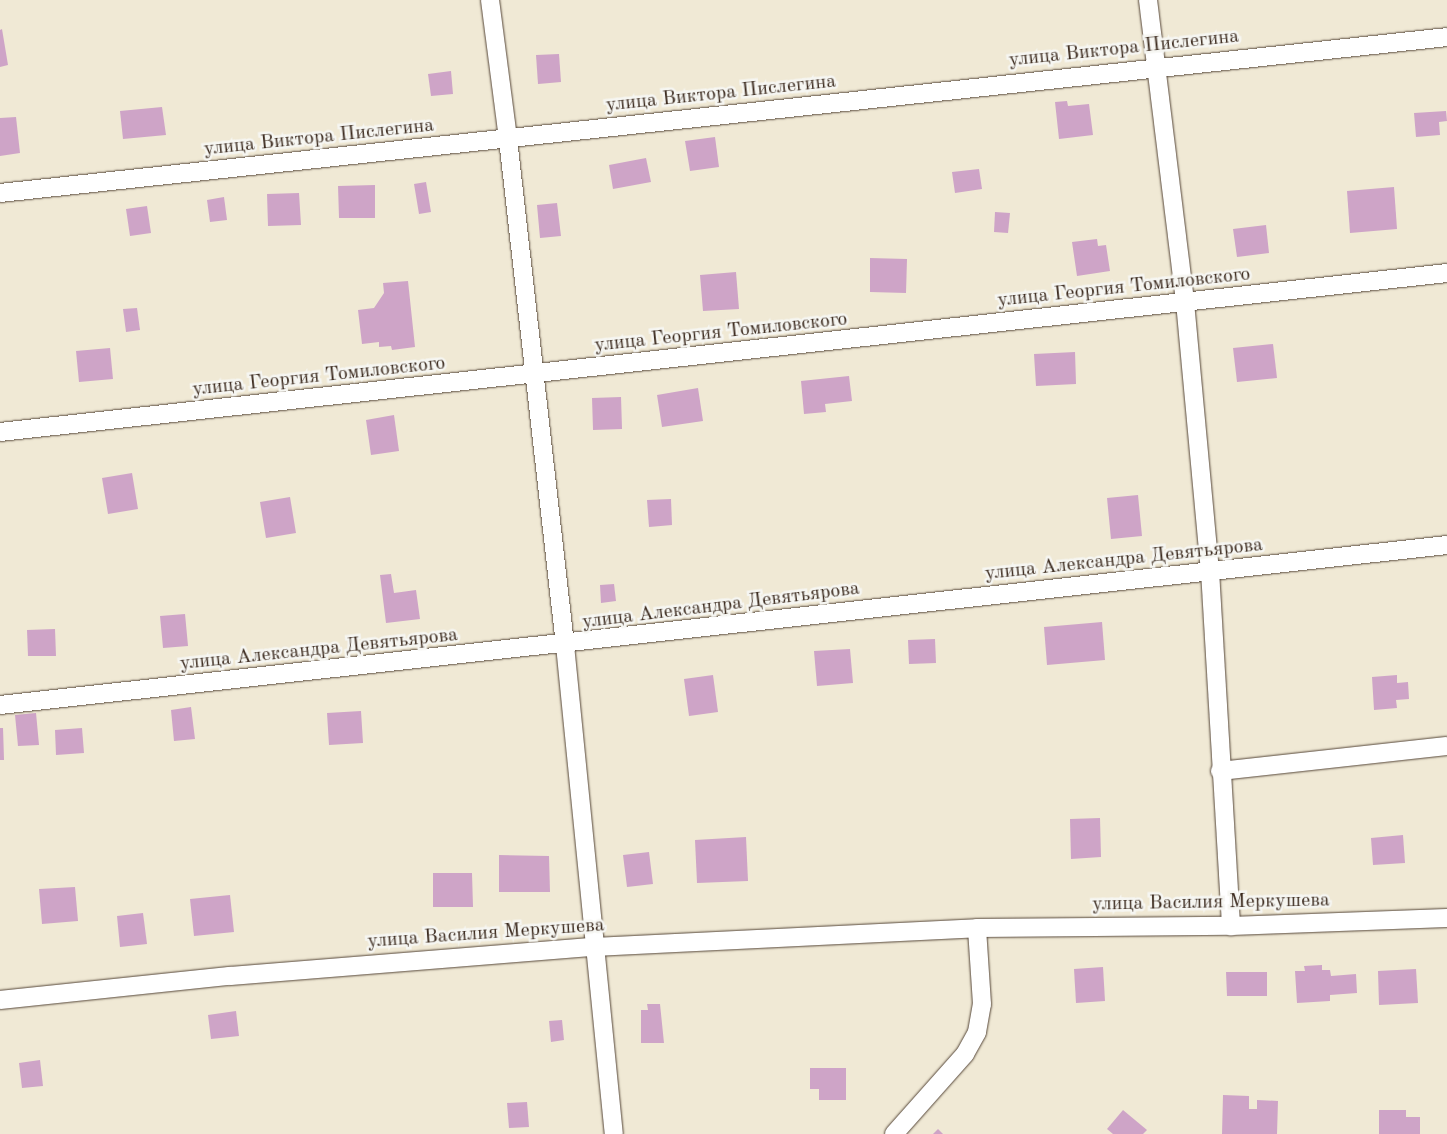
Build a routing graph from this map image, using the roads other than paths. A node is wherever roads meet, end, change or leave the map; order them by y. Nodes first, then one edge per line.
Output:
1 (490, 0) edge
2 (1148, 0) edge
3 (1447, 37) edge
4 (1155, 66) junction
5 (508, 139) junction
6 (0, 193) edge
7 (1447, 273) edge
8 (1185, 302) junction
9 (535, 376) junction
10 (0, 432) edge
11 (1447, 545) edge
12 (1210, 571) junction
13 (565, 645) junction
14 (0, 705) edge
15 (1447, 746) edge
16 (1220, 771) junction
17 (1447, 918) edge
18 (1231, 926) junction
19 (977, 928) junction
20 (594, 947) junction
21 (0, 1000) edge
22 (614, 1134) edge
23 (894, 1134) edge

1 - 5 street
2 - 4 street
3 - 4 street, улица Виктора Пислегина
4 - 5 street, улица Виктора Пислегина
4 - 8 street
5 - 6 street, улица Виктора Пислегина
5 - 9 street
7 - 8 street, улица Георгия Томиловского
8 - 9 street, улица Георгия Томиловского
8 - 12 street
9 - 10 street, улица Георгия Томиловского
9 - 13 street
11 - 12 street, улица Александра Девятьярова
12 - 13 street, улица Александра Девятьярова
12 - 16 street
13 - 14 street, улица Александра Девятьярова
13 - 20 street
15 - 16 street
16 - 18 street
17 - 18 street, улица Василия Меркушева
18 - 19 street, улица Василия Меркушева
19 - 20 street, улица Василия Меркушева
19 - 23 street
20 - 21 street, улица Василия Меркушева
20 - 22 street

